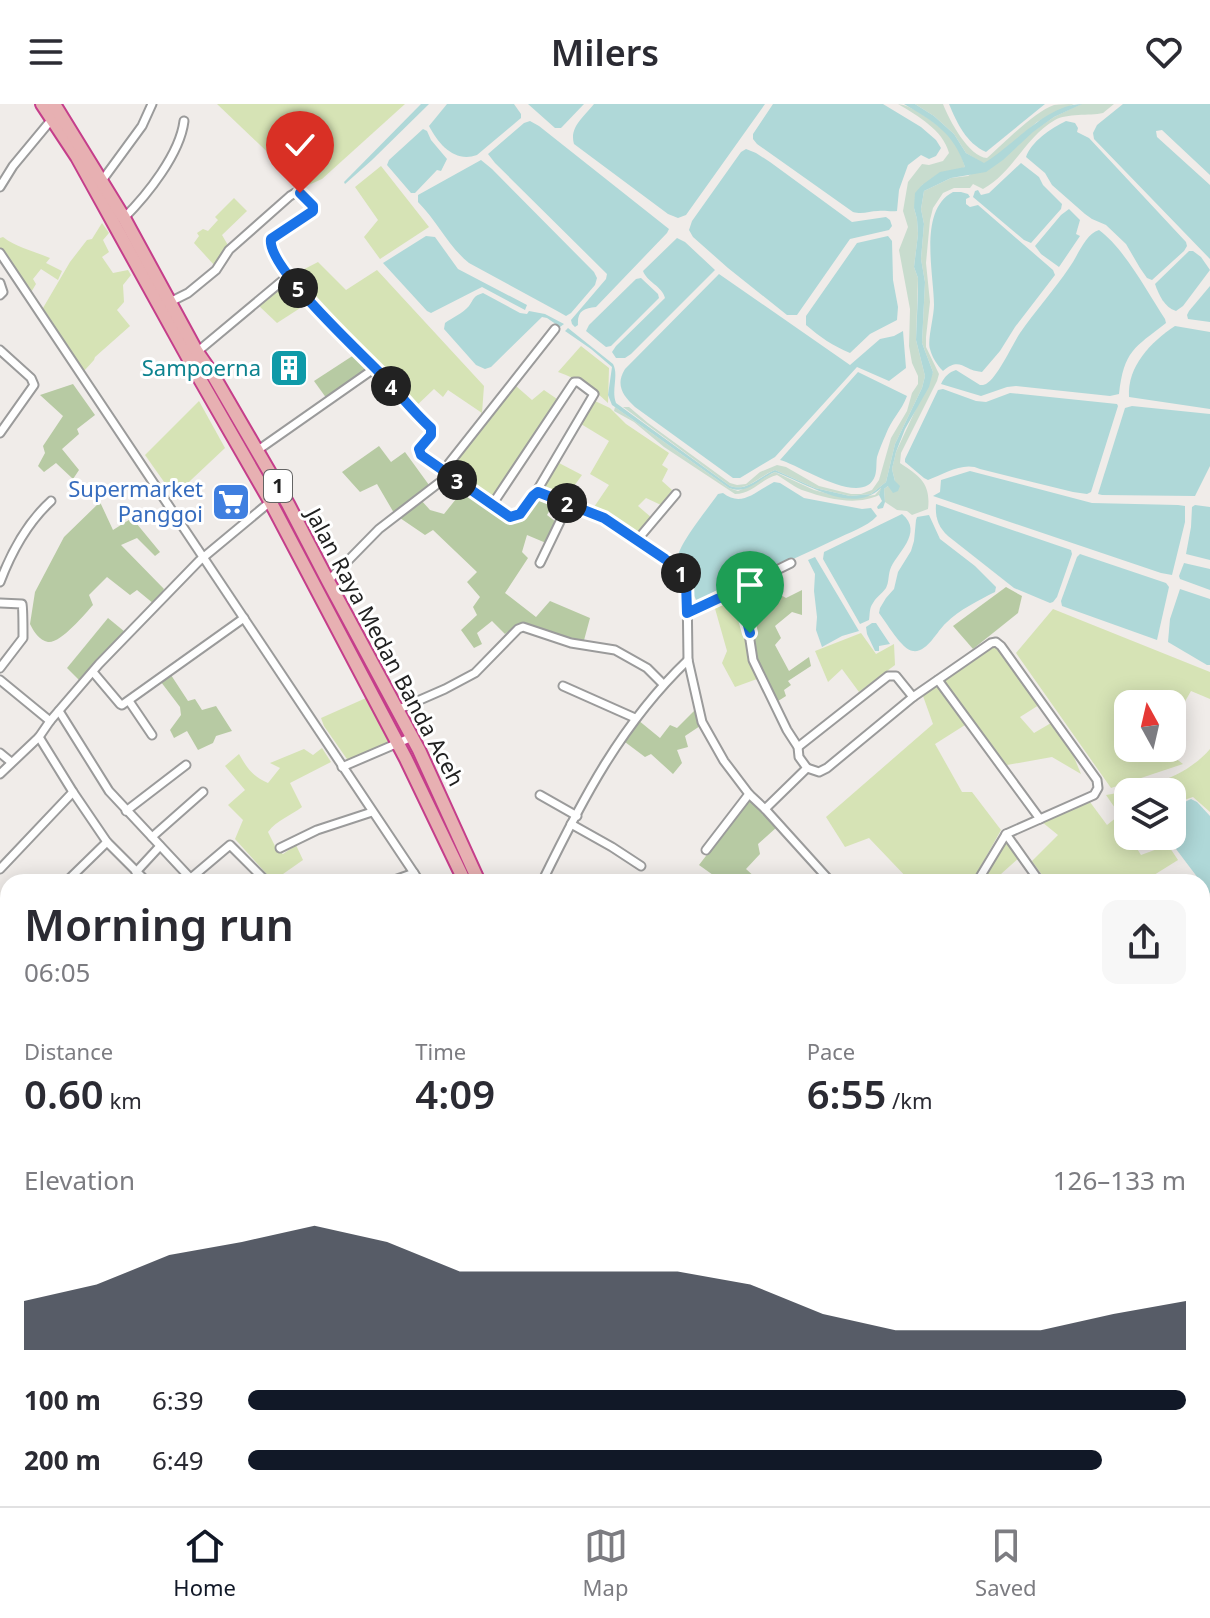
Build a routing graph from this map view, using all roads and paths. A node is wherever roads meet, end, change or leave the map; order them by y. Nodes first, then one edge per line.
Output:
1 (42, 104) edge
2 (152, 104) edge
3 (55, 111) edge
4 (184, 121) dead end
5 (101, 182) junction
6 (0, 187) edge
7 (124, 218) junction
8 (0, 253) edge
9 (288, 276) junction
10 (0, 283) edge
11 (0, 295) edge
12 (170, 302) junction
13 (555, 329) dead end
14 (0, 350) edge
15 (197, 352) junction
16 (375, 368) junction
17 (0, 433) edge
18 (258, 450) junction
19 (446, 474) junction
20 (282, 492) junction
21 (535, 494) junction
22 (676, 494) dead end
23 (51, 501) dead end
24 (270, 501) junction
25 (569, 503) junction
26 (492, 505) junction
27 (638, 539) junction
28 (204, 557) junction
29 (540, 563) dead end
30 (791, 563) dead end
31 (328, 581) junction
32 (0, 582) edge
33 (730, 593) junction
34 (0, 603) edge
35 (687, 613) junction
36 (244, 618) junction
37 (688, 660) junction
38 (0, 668) edge
39 (93, 672) junction
40 (0, 680) edge
41 (938, 680) junction
42 (663, 684) junction
43 (563, 686) dead end
44 (913, 697) junction
45 (129, 701) junction
46 (397, 710) junction
47 (59, 711) junction
48 (635, 718) junction
49 (50, 721) junction
50 (152, 735) dead end
51 (39, 737) junction
52 (412, 737) junction
53 (398, 744) junction
54 (798, 747) junction
55 (0, 753) edge
56 (11, 762) junction
57 (186, 765) dead end
58 (342, 767) junction
59 (807, 768) junction
60 (0, 774) edge
61 (73, 792) junction
62 (203, 792) dead end
63 (749, 794) junction
64 (540, 795) dead end
65 (765, 809) junction
66 (126, 811) junction
67 (372, 812) junction
68 (577, 816) junction
69 (1040, 819) junction
70 (571, 824) junction
71 (1006, 834) junction
72 (152, 837) junction
73 (107, 842) junction
74 (160, 846) junction
75 (280, 848) dead end
76 (706, 850) dead end
77 (641, 866) dead end
78 (0, 869) edge
79 (136, 872) joint
80 (414, 873) edge
81 (74, 874) edge
82 (186, 874) edge
83 (199, 874) edge
84 (259, 874) edge
85 (462, 874) edge
86 (475, 874) edge
87 (546, 874) edge
88 (824, 874) edge
89 (982, 874) edge
90 (1034, 874) edge

1 - 3 highway, Jalan Raya Medan Banda Aceh / 1
2 - 5 street
3 - 5 highway, Jalan Raya Medan Banda Aceh / 1
3 - 6 street
3 - 24 highway, Jalan Raya Medan Banda Aceh / 1
4 - 7 street
5 - 7 highway, Jalan Raya Medan Banda Aceh / 1
7 - 12 highway, Jalan Raya Medan Banda Aceh / 1
8 - 28 street
9 - 12 street
9 - 15 street
9 - 16 street
10 - 11 street
12 - 15 highway, Jalan Raya Medan Banda Aceh / 1
13 - 19 street
14 - 17 street
15 - 18 highway, Jalan Raya Medan Banda Aceh / 1
16 - 18 street
16 - 19 street
18 - 20 highway, Jalan Raya Medan Banda Aceh / 1
19 - 26 street
19 - 31 street
20 - 24 street
20 - 31 highway, Jalan Raya Medan Banda Aceh / 1
21 - 25 street
21 - 26 street
21 - 26 street
22 - 27 street
23 - 32 street
24 - 28 street
24 - 53 highway, Jalan Raya Medan Banda Aceh / 1
25 - 27 street
25 - 29 street
27 - 35 street
28 - 36 street
28 - 39 street
30 - 33 street
31 - 46 highway, Jalan Raya Medan Banda Aceh / 1
33 - 35 street
33 - 54 street
34 - 38 street
35 - 37 street
36 - 45 street
36 - 58 street
37 - 42 street
37 - 63 street
39 - 45 street
39 - 47 street
40 - 49 street
41 - 44 street
41 - 69 street
41 - 69 street
42 - 46 street
42 - 48 street
43 - 48 street
44 - 54 street
44 - 59 street
45 - 50 street
46 - 52 highway, Jalan Raya Medan Banda Aceh / 1
47 - 49 street
47 - 66 street
48 - 68 street
49 - 51 street
51 - 56 street
51 - 61 street
52 - 53 street
52 - 86 highway, Jalan Raya Medan Banda Aceh / 1
53 - 58 street
53 - 85 highway, Jalan Raya Medan Banda Aceh / 1
54 - 59 street
55 - 56 street
56 - 60 street
57 - 66 street
58 - 67 street
59 - 65 street
61 - 73 street
61 - 78 street
62 - 72 street
63 - 65 street
63 - 76 street
64 - 68 street
65 - 88 street
66 - 72 street
67 - 75 street
67 - 80 street
68 - 70 street
69 - 71 street
70 - 77 street
70 - 87 street
71 - 89 street
71 - 90 street
72 - 74 street
73 - 79 street
73 - 81 street
74 - 79 street
74 - 82 street
83 - 84 street

